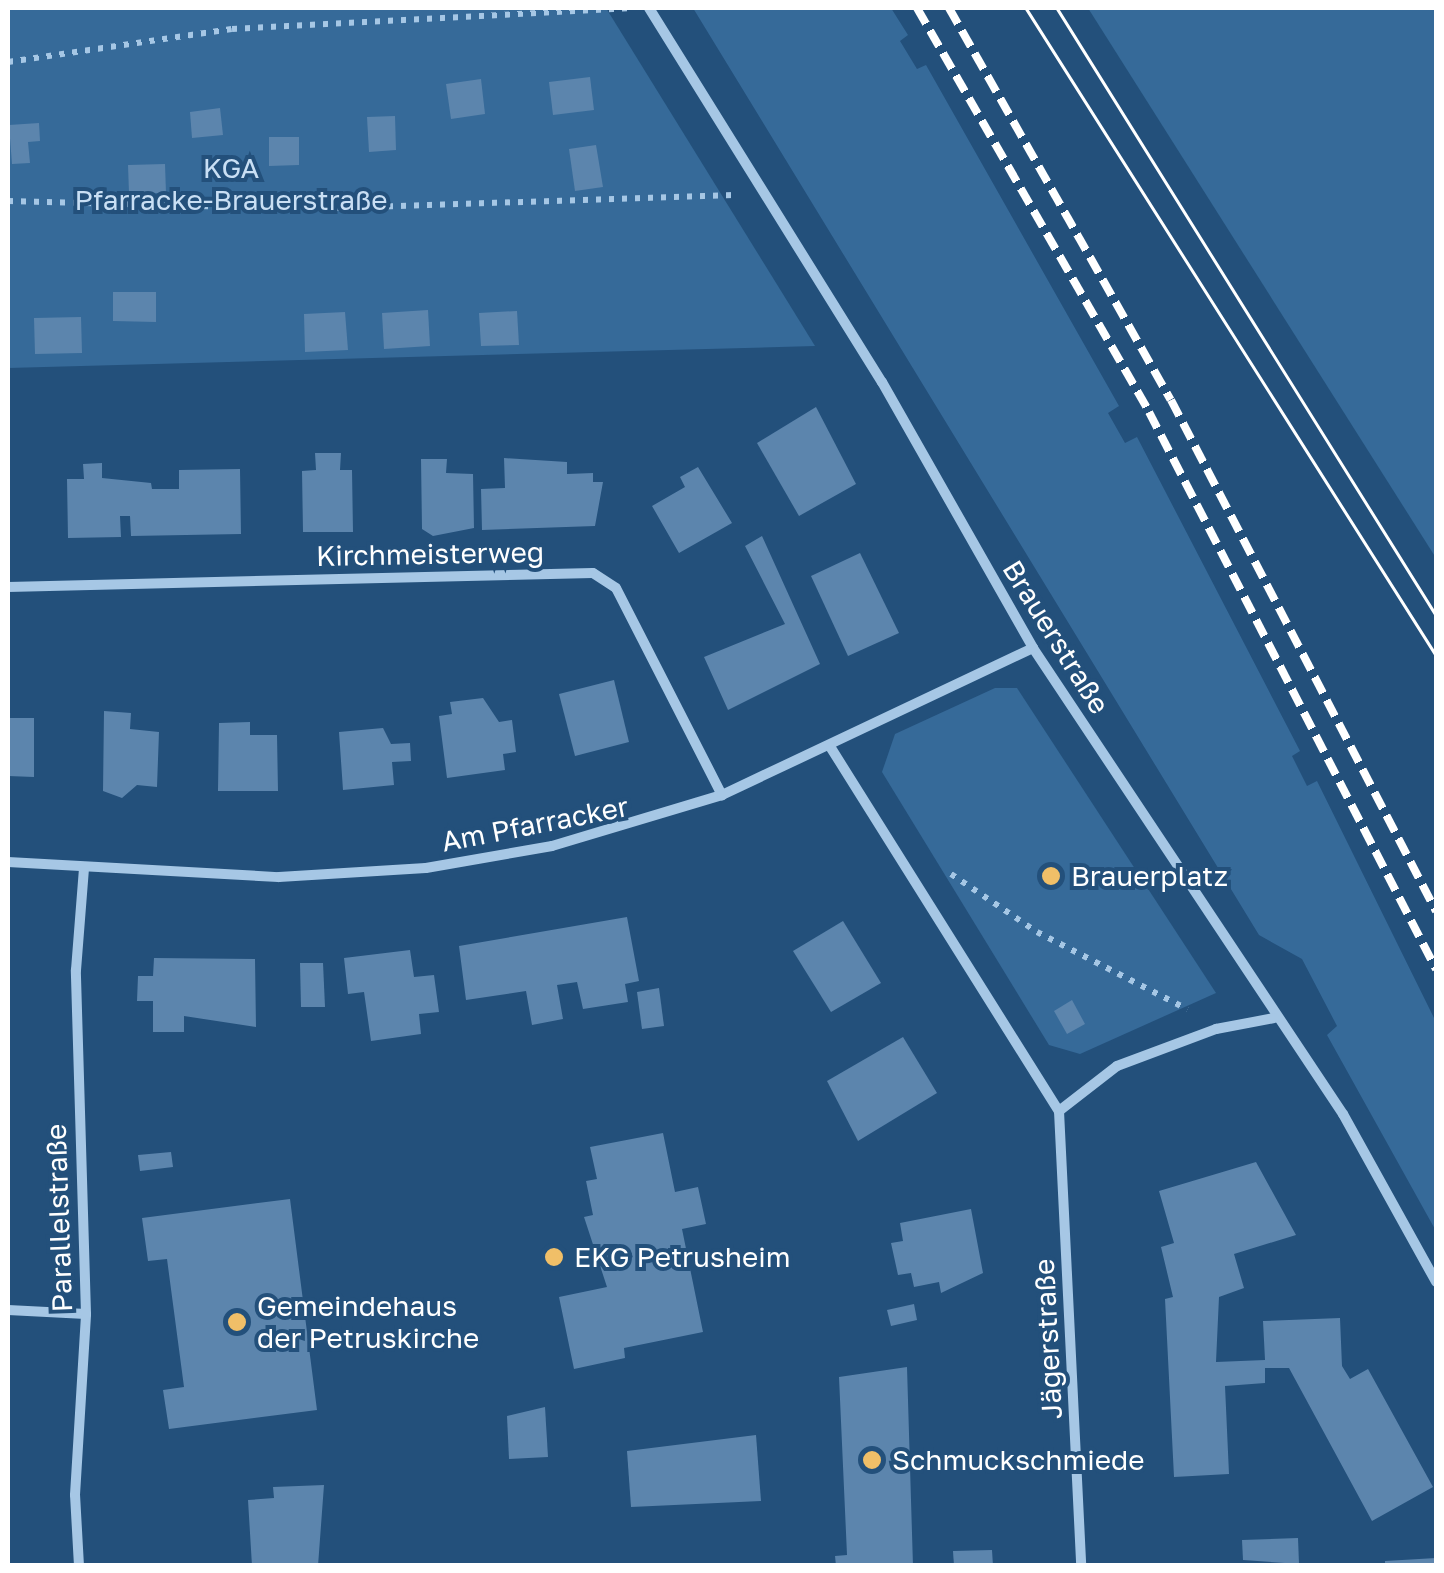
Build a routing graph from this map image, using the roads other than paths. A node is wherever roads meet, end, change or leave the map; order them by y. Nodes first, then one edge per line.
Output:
1 (650, 8) edge
2 (8, 587) edge
3 (1033, 648) junction
4 (831, 748) junction
5 (722, 795) junction
6 (8, 862) edge
7 (84, 868) junction
8 (1274, 1018) junction
9 (1059, 1111) junction
10 (1436, 1282) edge
11 (8, 1310) edge
12 (86, 1314) junction
13 (79, 1566) edge
14 (1081, 1566) edge

1 - 3 street, Brauerstraße
2 - 5 street, Kirchmeisterweg
3 - 4 street, Am Pfarracker
3 - 8 street, Brauerstraße
4 - 5 street, Am Pfarracker
4 - 9 street
5 - 7 street, Am Pfarracker
6 - 7 street, Am Pfarracker
7 - 12 street, Parallelstraße
8 - 9 street
8 - 10 street, Brauerstraße
9 - 14 street, Jägerstraße
11 - 12 street
12 - 13 street, Parallelstraße

